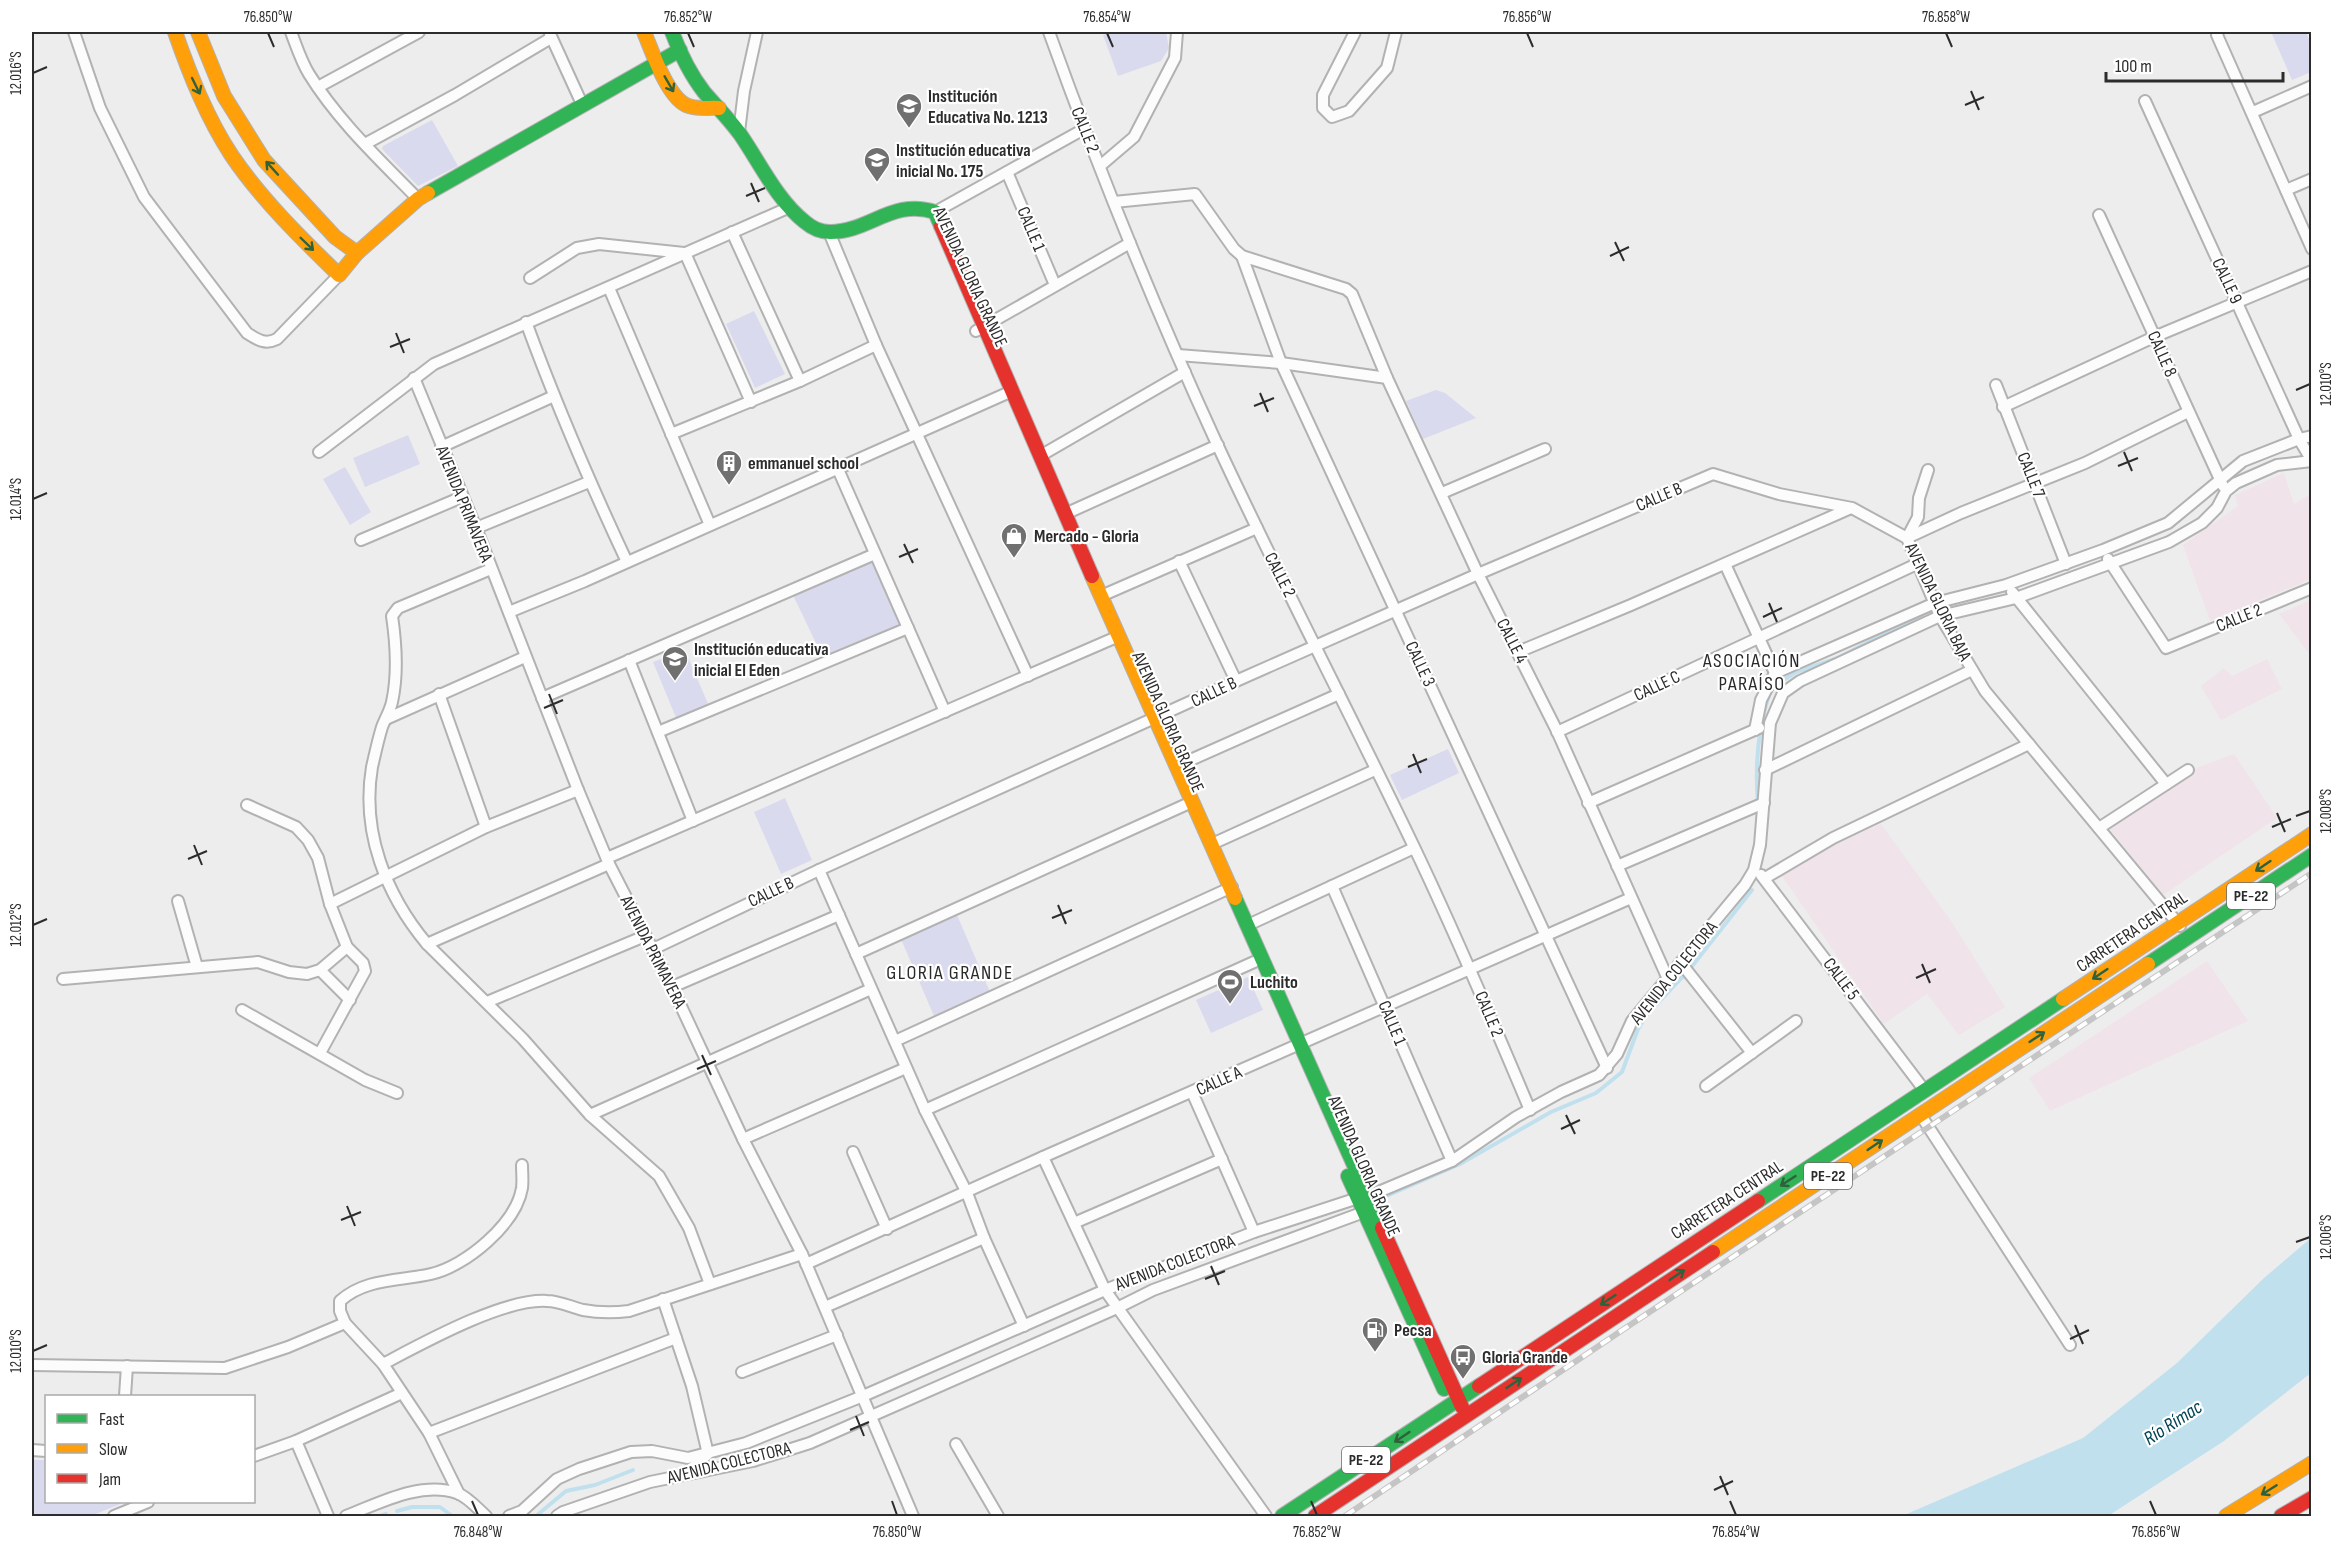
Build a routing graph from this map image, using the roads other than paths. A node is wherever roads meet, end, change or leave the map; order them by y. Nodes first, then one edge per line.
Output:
1 (74, 32) edge
2 (175, 32) edge
3 (198, 32) edge
4 (291, 32) edge
5 (419, 32) edge
6 (644, 32) edge
7 (672, 32) edge
8 (757, 32) edge
9 (1049, 32) edge
10 (1177, 32) edge
11 (1355, 32) edge
12 (1396, 32) edge
13 (2218, 32) edge
14 (550, 34) edge
15 (680, 50) junction
16 (657, 62) junction
17 (2312, 86) edge
18 (318, 87) junction
19 (2145, 101) dead end
20 (582, 104) junction
21 (719, 108) junction
22 (2253, 112) junction
23 (1084, 129) junction
24 (739, 132) junction
25 (365, 144) junction
26 (1100, 166) junction
27 (1007, 172) junction
28 (2312, 179) edge
29 (2286, 190) junction
30 (418, 199) junction
31 (1114, 202) junction
32 (917, 206) junction
33 (790, 207) junction
34 (935, 212) junction
35 (2099, 215) dead end
36 (732, 232) junction
37 (829, 232) junction
38 (1130, 243) junction
39 (2312, 249) edge
40 (357, 253) junction
41 (685, 253) junction
42 (1242, 256) junction
43 (2312, 271) edge
44 (339, 275) junction
45 (530, 278) dead end
46 (1055, 285) junction
47 (609, 288) junction
48 (2237, 303) junction
49 (526, 322) junction
50 (980, 329) junction
51 (2154, 338) junction
52 (876, 345) junction
53 (1178, 355) junction
54 (1281, 363) junction
55 (1185, 372) junction
56 (414, 378) junction
57 (1387, 378) junction
58 (800, 381) junction
59 (1996, 385) dead end
60 (1008, 393) junction
61 (554, 396) junction
62 (751, 402) junction
63 (2003, 406) junction
64 (2188, 412) junction
65 (671, 434) junction
66 (918, 434) junction
67 (2312, 436) edge
68 (2299, 439) junction
69 (1218, 445) junction
70 (441, 447) junction
71 (1545, 449) dead end
72 (319, 452) dead end
73 (1040, 456) junction
74 (2312, 461) edge
75 (837, 467) junction
76 (1928, 470) dead end
77 (1713, 474) joint
78 (2219, 480) junction
79 (589, 482) junction
80 (2035, 483) junction
81 (2226, 491) junction
82 (1442, 493) junction
83 (462, 497) junction
84 (1852, 508) junction
85 (1065, 514) junction
86 (710, 525) junction
87 (476, 528) junction
88 (1257, 528) junction
89 (1908, 538) junction
90 (361, 540) dead end
91 (2103, 550) junction
92 (875, 554) junction
93 (1179, 561) junction
94 (627, 562) junction
95 (1919, 563) junction
96 (1725, 564) junction
97 (2066, 564) junction
98 (2112, 564) junction
99 (491, 569) junction
100 (1478, 574) junction
101 (2006, 585) junction
102 (2312, 588) edge
103 (1101, 596) junction
104 (2016, 598) junction
105 (1935, 603) junction
106 (509, 612) junction
107 (1396, 612) junction
108 (1940, 616) junction
109 (908, 628) junction
110 (1115, 638) junction
111 (1760, 639) junction
112 (1316, 646) junction
113 (1518, 652) junction
114 (525, 657) junction
115 (629, 660) junction
116 (1972, 670) junction
117 (1775, 673) junction
118 (1028, 676) junction
119 (1236, 681) junction
120 (439, 694) junction
121 (1339, 694) junction
122 (542, 698) junction
123 (945, 712) junction
124 (386, 718) junction
125 (1152, 720) junction
126 (1770, 723) junction
127 (1755, 730) junction
128 (658, 732) junction
129 (1557, 732) junction
130 (2029, 744) junction
131 (1177, 766) junction
132 (1375, 770) junction
133 (1765, 770) junction
134 (2188, 770) dead end
135 (2166, 784) junction
136 (578, 790) junction
137 (1588, 802) junction
138 (1764, 803) junction
139 (1185, 805) junction
140 (247, 806) dead end
141 (693, 821) junction
142 (486, 827) junction
143 (2099, 828) junction
144 (2312, 834) edge
145 (1212, 844) junction
146 (1414, 848) junction
147 (2312, 855) edge
148 (608, 861) junction
149 (1617, 866) junction
150 (819, 870) junction
151 (1754, 870) junction
152 (384, 877) junction
153 (1765, 878) junction
154 (1332, 886) junction
155 (1228, 889) junction
156 (1631, 898) junction
157 (178, 901) dead end
158 (330, 904) junction
159 (839, 915) junction
160 (2177, 923) junction
161 (1248, 924) junction
162 (1545, 935) junction
163 (645, 936) junction
164 (2190, 936) junction
165 (427, 944) junction
166 (347, 947) junction
167 (653, 948) junction
168 (856, 954) junction
169 (1254, 962) junction
170 (1681, 963) junction
171 (197, 967) junction
172 (1469, 968) junction
173 (320, 970) junction
174 (63, 979) dead end
175 (1668, 979) junction
176 (672, 987) junction
177 (871, 989) junction
178 (350, 1000) junction
179 (487, 1002) junction
180 (1385, 1006) junction
181 (242, 1010) dead end
182 (1796, 1021) dead end
183 (895, 1041) junction
184 (1296, 1047) junction
185 (320, 1053) junction
186 (1752, 1053) junction
187 (707, 1062) junction
188 (906, 1068) junction
189 (1607, 1068) junction
190 (1706, 1086) dead end
191 (1925, 1091) junction
192 (1192, 1092) junction
193 (397, 1093) dead end
194 (925, 1110) junction
195 (1530, 1110) junction
196 (1920, 1114) junction
197 (590, 1115) junction
198 (743, 1138) junction
199 (853, 1152) dead end
200 (1043, 1157) junction
201 (1222, 1159) junction
202 (1452, 1161) junction
203 (522, 1165) dead end
204 (967, 1193) junction
205 (1364, 1197) junction
206 (1364, 1212) junction
207 (1074, 1223) junction
208 (887, 1229) junction
209 (1254, 1232) junction
210 (984, 1238) junction
211 (804, 1259) junction
212 (710, 1284) junction
213 (1105, 1290) junction
214 (663, 1299) junction
215 (825, 1307) junction
216 (1117, 1308) junction
217 (345, 1323) junction
218 (1024, 1326) junction
219 (837, 1335) junction
220 (676, 1338) junction
221 (2070, 1345) dead end
222 (383, 1364) junction
223 (32, 1365) edge
224 (127, 1366) junction
225 (742, 1372) dead end
226 (402, 1393) junction
227 (125, 1395) edge
228 (863, 1396) junction
229 (1454, 1402) junction
230 (871, 1415) junction
231 (1462, 1418) junction
232 (429, 1433) junction
233 (296, 1441) junction
234 (956, 1444) dead end
235 (708, 1454) junction
236 (255, 1456) edge
237 (2312, 1463) edge
238 (684, 1476) junction
239 (459, 1494) junction
240 (2312, 1498) edge
241 (146, 1503) edge
242 (114, 1516) edge
243 (328, 1516) edge
244 (346, 1516) edge
245 (486, 1516) edge
246 (508, 1516) edge
247 (557, 1516) edge
248 (913, 1516) edge
249 (998, 1516) edge
250 (1266, 1516) edge
251 (1282, 1516) edge
252 (1314, 1516) edge
253 (2226, 1516) edge
254 (2281, 1516) edge

1 - 44 street
2 -> 44 main road
40 -> 3 main road
4 - 18 street
5 - 18 street
6 - 16 main road
7 - 15 main road
8 - 24 street
9 - 23 street, CALLE 2
10 - 26 street
11 - 12 street
13 - 22 street
14 - 20 street
14 - 25 street
15 - 16 main road
15 - 21 main road
16 - 20 main road
16 -> 21 main road
17 - 22 street
18 - 25 street
19 - 48 street, CALLE 9
20 - 30 main road
21 - 24 main road
22 - 29 street
23 - 26 street, CALLE 2
23 - 27 street
24 - 33 main road
25 - 30 street
26 - 31 street, CALLE 2
27 - 34 street
27 - 46 street, CALLE 1
28 - 29 street
29 - 39 street
30 - 40 main road
31 - 38 street, CALLE 2
31 - 42 street
32 - 34 main road, AVENIDA GLORIA GRANDE
32 - 37 main road
32 - 50 main road, AVENIDA GLORIA GRANDE
33 - 36 street
33 - 37 main road
34 - 50 main road, AVENIDA GLORIA GRANDE
35 - 51 street, CALLE 8
36 - 41 street
36 - 58 street
37 - 52 street
38 - 46 street
38 - 53 street, CALLE 2
40 - 44 main road
41 - 45 street
41 - 47 street
41 - 62 street
42 - 54 street, CALLE 3
42 - 57 street, CALLE 4
43 - 48 street
46 - 50 street
47 - 49 street
47 - 65 street
48 - 51 street
48 - 68 street, CALLE 9
49 - 56 street
49 - 61 street
50 - 60 main road, AVENIDA GLORIA GRANDE
51 - 63 street
51 - 64 street, CALLE 8
52 - 58 street
52 - 66 street
53 - 54 street
53 - 55 street, CALLE 2
54 - 57 street
54 - 107 street, CALLE 3
55 - 69 street, CALLE 2
55 - 73 street
56 - 70 street, AVENIDA PRIMAVERA
56 - 72 street
57 - 82 street, CALLE 4
58 - 62 street
59 - 63 street, CALLE 7
60 - 66 street
60 - 73 main road, AVENIDA GLORIA GRANDE
60 - 110 main road, AVENIDA GLORIA GRANDE
61 - 70 street
61 - 79 street
62 - 65 street
63 - 80 street, CALLE 7
64 - 78 street, CALLE 8
64 - 80 street
65 - 86 street
66 - 75 street
66 - 118 street
67 - 68 street
68 - 74 street, CALLE 9
68 - 78 street
69 - 85 street
69 - 88 street, CALLE 2
70 - 83 street, AVENIDA PRIMAVERA
71 - 82 street
73 - 85 main road, AVENIDA GLORIA GRANDE
74 - 81 street
75 - 86 street
75 - 92 street
76 - 89 street
77 - 84 street, AVENIDA GLORIA BAJA
77 - 100 street, CALLE B
78 - 81 street, CALLE 8
78 - 91 street
79 - 87 street
79 - 94 street
80 - 89 street
80 - 97 street, CALLE 7
81 - 98 street
82 - 100 street, CALLE 4
83 - 87 street, AVENIDA PRIMAVERA
83 - 90 street
84 - 89 street, AVENIDA GLORIA BAJA
84 - 96 street
85 - 103 main road, AVENIDA GLORIA GRANDE
86 - 94 street
87 - 99 street, AVENIDA PRIMAVERA
88 - 93 street
88 - 112 street, CALLE 2
89 - 95 street, AVENIDA GLORIA BAJA
91 - 97 street
91 - 98 street
92 - 109 street
92 - 115 street
93 - 103 street
93 - 119 street
94 - 106 street
95 - 105 street, AVENIDA GLORIA BAJA
95 - 111 street, CALLE C
96 - 111 street
96 - 113 street
97 - 101 street
98 - 102 street, CALLE 2
98 - 104 street
99 - 106 street, AVENIDA PRIMAVERA
99 - 124 street
100 - 107 street, CALLE B
100 - 113 street, CALLE 4
101 - 104 street
101 - 105 street
103 - 110 main road, AVENIDA GLORIA GRANDE
104 - 108 street
104 - 135 street
105 - 108 street, AVENIDA GLORIA BAJA
105 - 117 street
106 - 114 street, AVENIDA PRIMAVERA
107 - 112 street, CALLE B
107 - 162 street, CALLE 3
108 - 116 street, AVENIDA GLORIA BAJA
108 - 126 street
109 - 123 street
109 - 128 street
110 - 118 street
110 - 125 main road, AVENIDA GLORIA GRANDE
111 - 117 street
111 - 129 street, CALLE C
112 - 119 street, CALLE B
112 - 121 street, CALLE 2
113 - 129 street, CALLE 4
114 - 120 street
114 - 122 street, AVENIDA PRIMAVERA
115 - 122 street
115 - 128 street
116 - 130 street, AVENIDA GLORIA BAJA
116 - 133 street
117 - 127 street
118 - 123 street
119 - 125 street, CALLE B
120 - 124 street
120 - 142 street
121 - 131 street
121 - 132 street, CALLE 2
122 - 136 street, AVENIDA PRIMAVERA
123 - 141 street
124 - 152 street
125 - 131 main road, AVENIDA GLORIA GRANDE
125 - 139 main road, AVENIDA GLORIA GRANDE
125 - 150 street, CALLE B
126 - 127 street
126 - 133 street
127 - 137 street
128 - 141 street
129 - 137 street, CALLE 4
130 - 143 street, AVENIDA GLORIA BAJA
130 - 153 street
131 - 145 main road, AVENIDA GLORIA GRANDE
132 - 145 street
132 - 146 street, CALLE 2
133 - 138 street
134 - 135 street
135 - 143 street
136 - 142 street
136 - 148 street, AVENIDA PRIMAVERA
137 - 149 street, CALLE 4
138 - 149 street
138 - 151 street
139 - 155 main road, AVENIDA GLORIA GRANDE
139 - 168 street
140 - 158 street
141 - 148 street
142 - 152 street
143 - 160 street, AVENIDA GLORIA BAJA
144 -> 160 main road, CARRETERA CENTRAL / PE-22
145 - 155 main road, AVENIDA GLORIA GRANDE
146 - 154 street
146 - 172 street, CALLE 2
147 - 164 main road, CARRETERA CENTRAL / PE-22
148 - 163 street, AVENIDA PRIMAVERA
148 - 165 street
149 - 156 street, CALLE 4
150 - 159 street
150 - 167 street, CALLE B
151 - 153 street, CALLE 5
151 - 170 street, AVENIDA COLECTORA
152 - 158 street
152 - 165 street
153 - 191 street, CALLE 5
154 - 161 street
154 - 180 street, CALLE 1
155 - 161 main road, AVENIDA GLORIA GRANDE
155 - 169 main road, AVENIDA GLORIA GRANDE
155 - 183 street
156 - 162 street, CALLE A
156 - 175 street, CALLE 4
157 - 171 street
158 - 166 street
159 - 168 street
159 - 176 street
160 - 164 street, AVENIDA GLORIA BAJA
160 -> 191 main road, CARRETERA CENTRAL / PE-22
161 - 184 main road, AVENIDA GLORIA GRANDE
162 - 172 street, CALLE A
162 - 189 street, CALLE 3
163 - 167 street, AVENIDA PRIMAVERA
163 - 179 street
196 -> 164 main road, CARRETERA CENTRAL / PE-22
165 - 179 street
166 - 173 street
166 - 178 street
167 - 176 street, AVENIDA PRIMAVERA
168 - 177 street
169 - 184 main road, AVENIDA GLORIA GRANDE
169 - 194 street
170 - 175 street, AVENIDA COLECTORA
170 - 186 street
171 - 173 street
171 - 174 street
172 - 180 street, CALLE A
172 - 195 street, CALLE 2
173 - 178 street
175 - 189 street, AVENIDA COLECTORA
176 - 187 street, AVENIDA PRIMAVERA
177 - 183 street
177 - 187 street
178 - 185 street
179 - 197 street
180 - 184 street, CALLE A
180 - 202 street, CALLE 1
181 - 185 street
182 - 186 street
183 - 188 street
184 - 192 street, CALLE A
184 - 205 main road, AVENIDA GLORIA GRANDE
185 - 193 street
186 - 190 street
187 - 197 street
187 - 198 street, AVENIDA PRIMAVERA
188 - 194 street
188 - 198 street
189 - 195 street, AVENIDA COLECTORA
191 -> 229 main road, CARRETERA CENTRAL / PE-22
192 - 200 street, CALLE A
192 - 201 street
194 - 204 street
195 - 202 street, AVENIDA COLECTORA
196 - 221 street
231 -> 196 main road, CARRETERA CENTRAL / PE-22
197 - 212 street
198 - 211 street, AVENIDA PRIMAVERA
199 - 208 street
200 - 204 street, CALLE A
200 - 207 street
201 - 207 street
201 - 209 street
202 - 205 street, AVENIDA COLECTORA
203 - 217 street
204 - 208 street, CALLE A
204 - 210 street
205 - 206 main road, AVENIDA GLORIA GRANDE
205 - 209 street, AVENIDA COLECTORA
205 - 229 main road, AVENIDA GLORIA GRANDE
206 - 216 street, AVENIDA COLECTORA
206 - 229 main road, AVENIDA GLORIA GRANDE
207 - 213 street
208 - 211 street, CALLE A
209 - 213 street, AVENIDA COLECTORA
210 - 215 street
210 - 218 street
211 - 212 street, CALLE A
211 - 215 street, AVENIDA PRIMAVERA
212 - 214 street, CALLE A
213 - 216 street
213 - 218 street, AVENIDA COLECTORA
214 - 220 street
214 - 222 street, CALLE A
215 - 219 street, AVENIDA PRIMAVERA
216 - 230 street, AVENIDA COLECTORA
216 - 250 street
217 - 222 street
217 - 224 street
218 - 228 street, AVENIDA COLECTORA
219 - 225 street
219 - 228 street, AVENIDA PRIMAVERA
220 - 232 street
220 - 235 street
222 - 226 street
223 - 224 street
224 - 227 street
226 - 232 street
226 - 233 street
228 - 230 street, AVENIDA PRIMAVERA
228 - 235 street, AVENIDA COLECTORA
229 - 231 main road, AVENIDA GLORIA GRANDE
229 -> 251 main road, CARRETERA CENTRAL / PE-22
230 - 238 street, AVENIDA COLECTORA
230 - 248 street, AVENIDA PRIMAVERA
231 - 252 main road, CARRETERA CENTRAL / PE-22
232 - 239 street
233 - 236 street
233 - 243 street
234 - 249 street
235 - 238 street
235 - 246 street, AVENIDA COLECTORA
237 -> 253 main road
238 - 247 street, AVENIDA COLECTORA
239 - 244 street
239 - 245 street
240 - 254 main road
241 - 242 street

